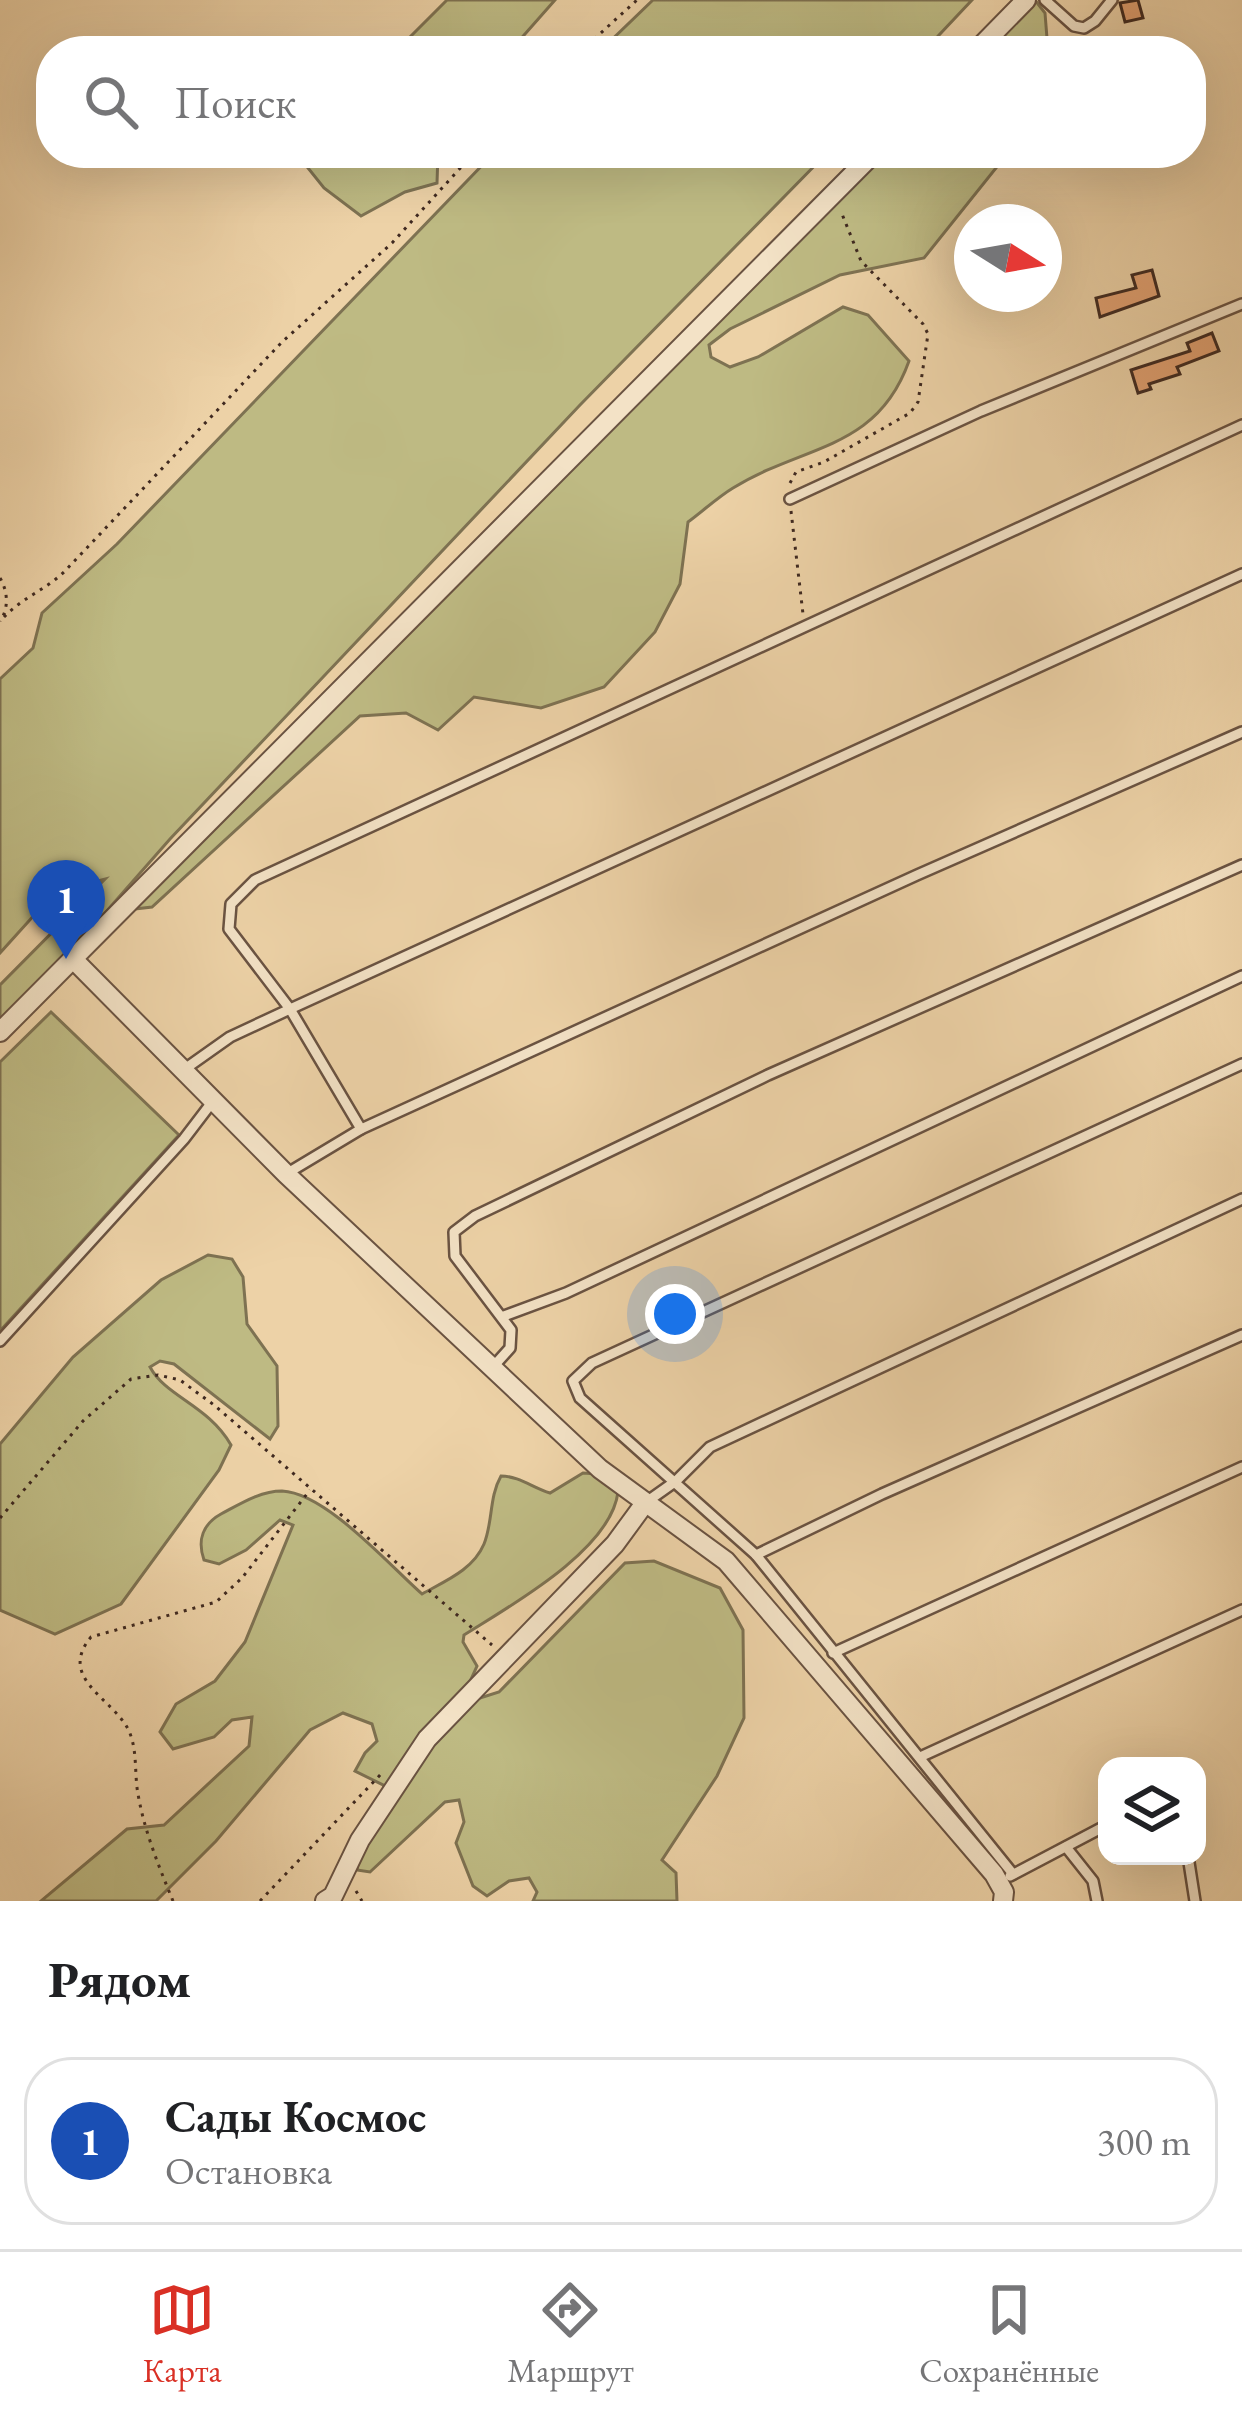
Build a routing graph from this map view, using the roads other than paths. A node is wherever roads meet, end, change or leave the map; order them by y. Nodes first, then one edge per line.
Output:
1 (1027, 0) edge
2 (1045, 0) edge
3 (1112, 0) edge
4 (991, 36) edge
5 (859, 168) edge
6 (1242, 304) edge
7 (1242, 424) edge
8 (790, 500) road end
9 (1242, 574) edge
10 (1242, 732) edge
11 (1242, 865) edge
12 (74, 959) junction
13 (1242, 976) edge
14 (290, 1009) junction
15 (0, 1032) edge
16 (1242, 1064) edge
17 (182, 1071) junction
18 (213, 1101) junction
19 (362, 1130) junction
20 (286, 1174) junction
21 (1242, 1199) edge
22 (503, 1316) junction
23 (1242, 1334) edge
24 (0, 1341) edge
25 (492, 1368) junction
26 (1242, 1467) edge
27 (676, 1481) junction
28 (645, 1503) junction
29 (756, 1555) junction
30 (1242, 1610) edge
31 (833, 1653) junction
32 (920, 1756) junction
33 (1098, 1830) edge
34 (1066, 1846) junction
35 (1190, 1865) edge
36 (1006, 1890) edge
37 (325, 1901) edge
38 (1097, 1901) edge
39 (1196, 1901) edge

1 - 4 street
2 - 3 lane
5 - 12 street
6 - 8 lane
7 - 14 lane
9 - 14 lane
10 - 19 lane
11 - 22 lane
12 - 15 street
12 - 17 street
13 - 22 lane
14 - 17 lane
14 - 19 lane
16 - 27 lane
17 - 18 street
18 - 20 street
18 - 24 lane
19 - 20 lane
20 - 25 street
21 - 27 lane
22 - 25 lane
23 - 29 lane
25 - 28 street
26 - 31 lane
27 - 28 lane
27 - 29 lane
28 - 36 street
28 - 37 street
29 - 31 lane
30 - 32 lane
31 - 32 lane
32 - 36 lane
33 - 34 lane
34 - 36 lane
34 - 38 lane
35 - 39 lane

